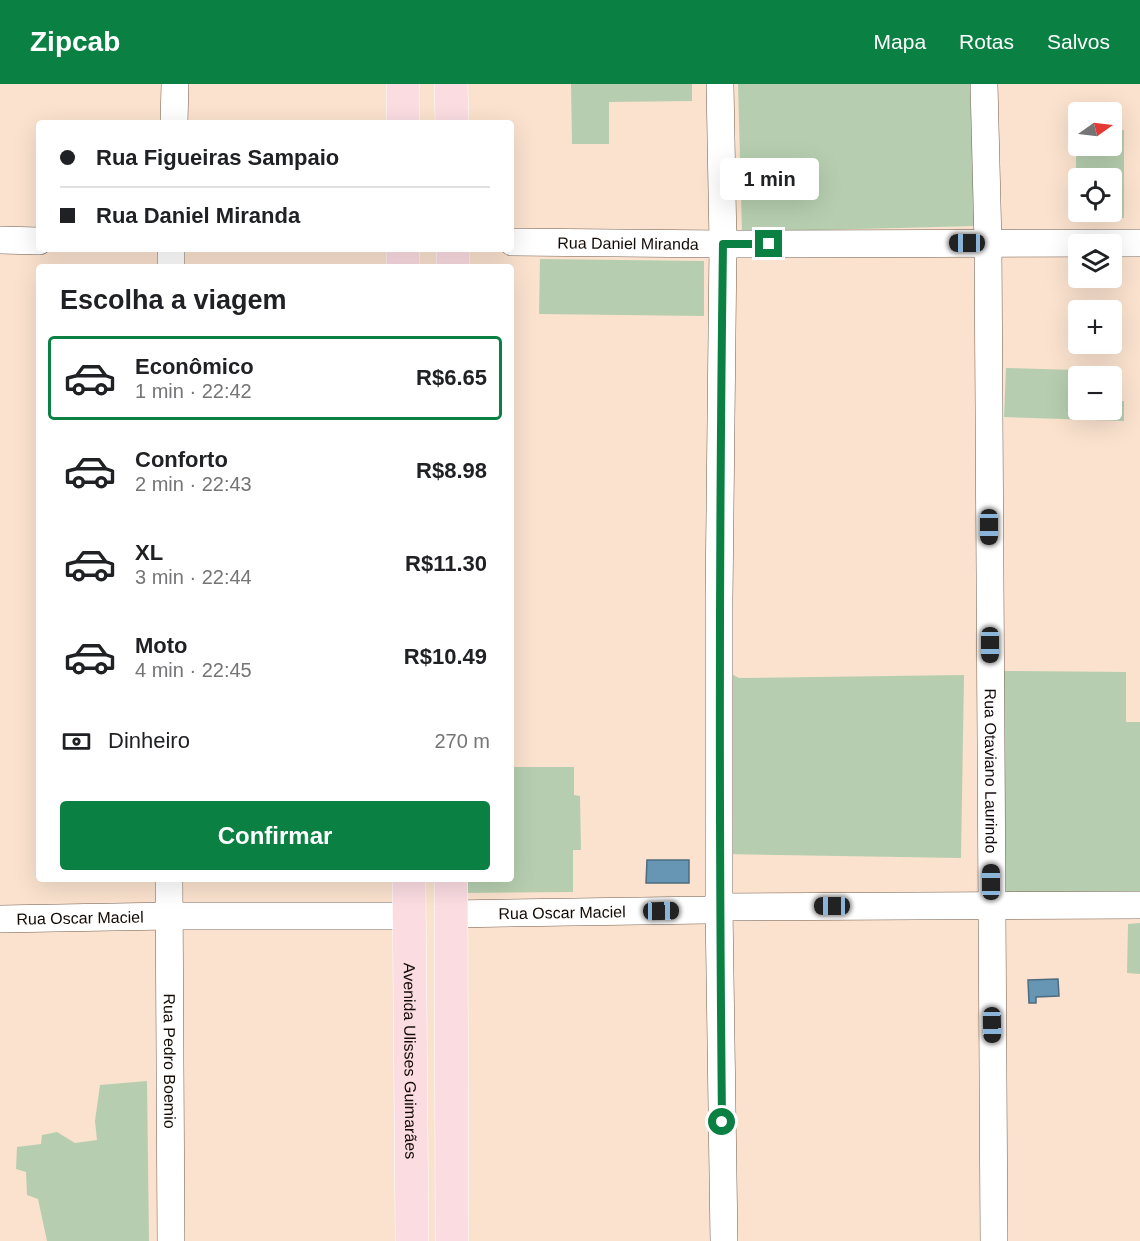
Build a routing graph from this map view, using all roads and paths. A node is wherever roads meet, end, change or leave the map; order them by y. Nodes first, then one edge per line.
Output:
1 (175, 84) edge
2 (403, 84) edge
3 (451, 84) edge
4 (720, 84) edge
5 (984, 84) edge
6 (174, 120) edge
7 (403, 120) edge
8 (452, 120) edge
9 (0, 240) edge
10 (36, 241) edge
11 (514, 242) edge
12 (988, 243) junction
13 (1140, 243) edge
14 (723, 244) junction
15 (170, 882) edge
16 (409, 882) edge
17 (452, 882) edge
18 (991, 905) junction
19 (1140, 905) edge
20 (719, 907) junction
21 (452, 914) junction
22 (170, 916) junction
23 (410, 916) junction
24 (0, 919) edge
25 (171, 1241) edge
26 (412, 1241) edge
27 (452, 1241) edge
28 (724, 1241) edge
29 (994, 1241) edge

1 - 6 street
2 - 7 main road
3 - 8 main road
4 - 14 street
5 - 12 street, Rua Otaviano Laurindo
9 - 10 street
11 - 14 street, Rua Daniel Miranda
12 - 13 street, Rua Daniel Miranda
12 - 14 street, Rua Daniel Miranda
12 - 18 street, Rua Otaviano Laurindo
14 - 20 street
15 - 22 street, Rua Pedro Boemio
16 - 23 main road, Avenida Ulisses Guimarães
17 - 21 main road
18 - 19 street, Rua Oscar Maciel
18 - 20 street, Rua Oscar Maciel
18 - 29 street, Rua Otaviano Laurindo
20 - 21 street, Rua Oscar Maciel
20 - 28 street
21 - 27 main road
22 - 23 street, Rua Oscar Maciel
22 - 24 street, Rua Oscar Maciel
22 - 25 street, Rua Pedro Boemio
23 - 26 main road, Avenida Ulisses Guimarães

